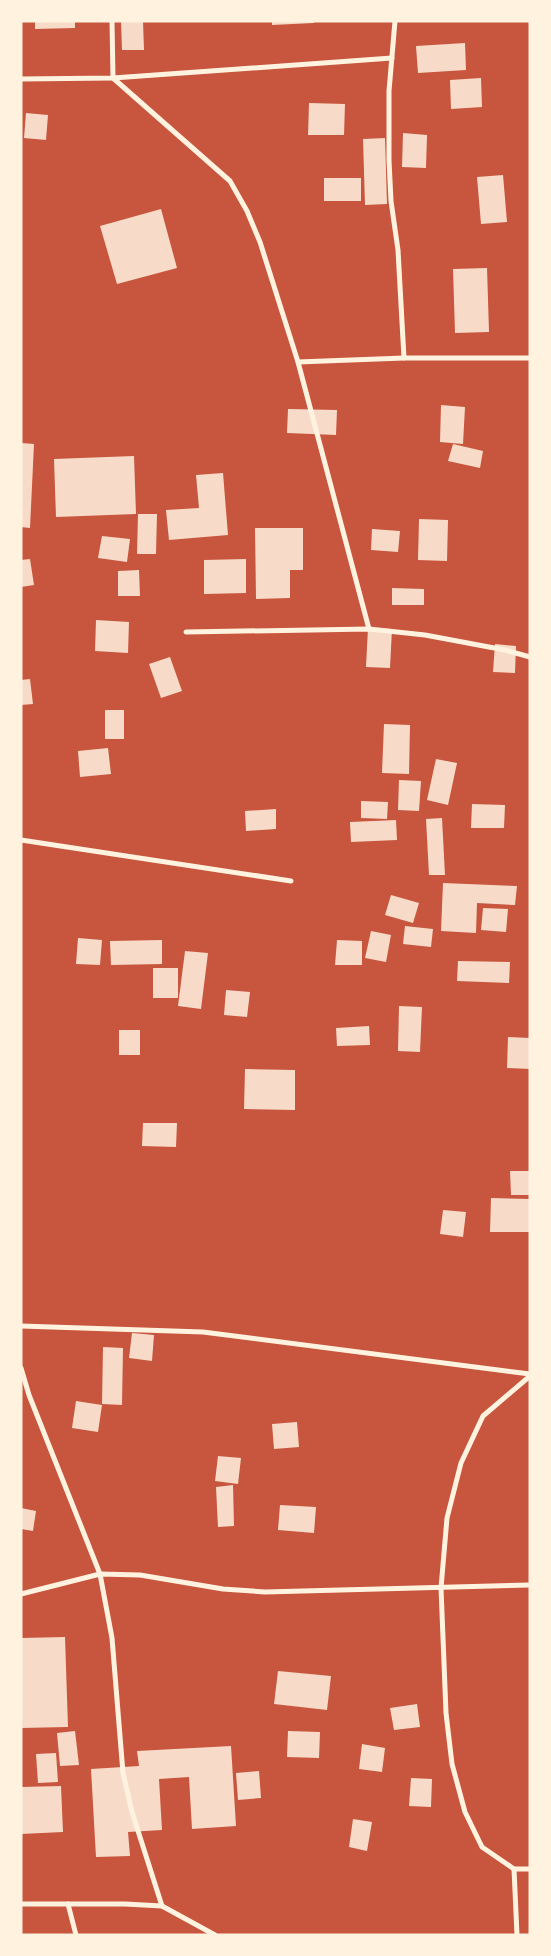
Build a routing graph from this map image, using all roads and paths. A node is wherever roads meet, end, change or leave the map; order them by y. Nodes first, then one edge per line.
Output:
1 (112, 21) edge
2 (394, 21) edge
3 (392, 58) junction
4 (113, 78) junction
5 (21, 79) edge
6 (404, 358) junction
7 (530, 358) edge
8 (298, 362) junction
9 (369, 629) junction
10 (186, 632) dead end
11 (530, 657) edge
12 (21, 840) edge
13 (291, 881) dead end
14 (21, 1326) edge
15 (21, 1368) edge
16 (530, 1375) edge
17 (100, 1574) junction
18 (530, 1585) edge
19 (441, 1588) junction
20 (21, 1594) edge
21 (514, 1869) junction
22 (530, 1869) edge
23 (21, 1904) edge
24 (68, 1904) junction
25 (162, 1906) junction
26 (76, 1935) edge
27 (215, 1935) edge
28 (517, 1935) edge

1 - 4 street
2 - 3 street
3 - 4 street
3 - 6 street
4 - 5 street
4 - 8 street
6 - 7 street
6 - 8 street
8 - 9 street
9 - 10 street
9 - 11 street
12 - 13 street
14 - 16 street
15 - 17 street
16 - 19 street
17 - 19 street
17 - 20 street
17 - 25 street
18 - 19 street
19 - 21 street
21 - 22 street
21 - 28 street
23 - 24 street
24 - 25 street
24 - 26 street
25 - 27 street

